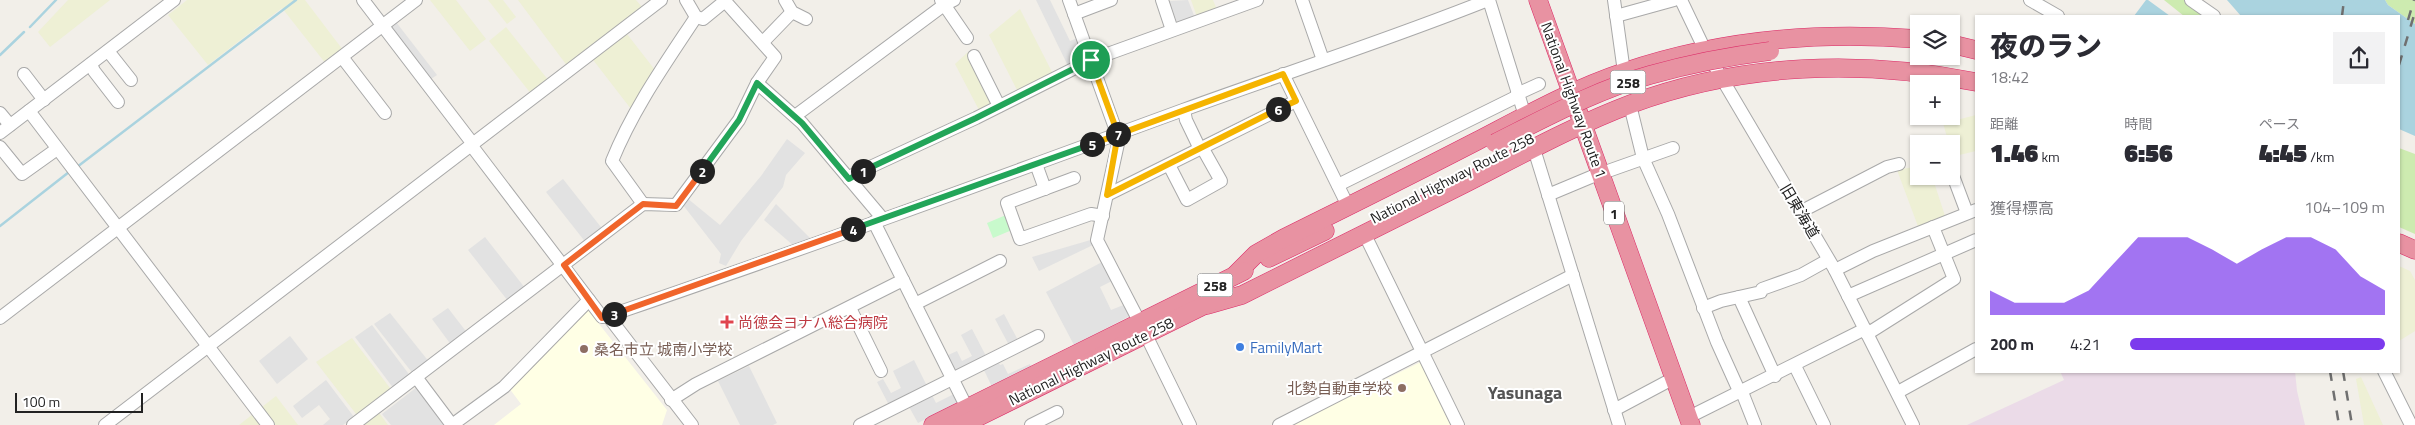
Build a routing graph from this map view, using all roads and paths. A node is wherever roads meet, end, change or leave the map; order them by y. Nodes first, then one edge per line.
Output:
1 (174, 0) edge
2 (363, 0) edge
3 (416, 0) edge
4 (661, 0) edge
5 (686, 0) edge
6 (725, 0) edge
7 (785, 0) edge
8 (1069, 0) edge
9 (1111, 0) edge
10 (1162, 0) edge
11 (1257, 0) edge
12 (1302, 0) edge
13 (1489, 0) edge
14 (1538, 0) edge
15 (1614, 0) edge
16 (1674, 0) edge
17 (1681, 0) edge
18 (2030, 0) edge
19 (2191, 0) edge
20 (946, 2) edge
21 (792, 12) junction
22 (1074, 14) junction
23 (2056, 15) edge
24 (2213, 15) edge
25 (1616, 16) junction
26 (696, 17) junction
27 (806, 19) dead end
28 (382, 26) junction
29 (1172, 30) junction
30 (967, 38) dead end
31 (1910, 38) edge
32 (1975, 40) edge
33 (763, 42) junction
34 (1960, 46) edge
35 (1910, 49) edge
36 (1960, 49) edge
37 (1705, 50) junction
38 (1975, 50) edge
39 (108, 51) junction
40 (1960, 52) edge
41 (974, 56) dead end
42 (1771, 56) junction
43 (342, 57) junction
44 (1975, 59) edge
45 (1091, 60) junction
46 (1323, 60) junction
47 (91, 64) junction
48 (1624, 72) junction
49 (1975, 72) edge
50 (24, 74) dead end
51 (1283, 74) junction
52 (131, 80) dead end
53 (1722, 80) junction
54 (1975, 82) edge
55 (757, 83) junction
56 (1539, 84) dead end
57 (1572, 92) junction
58 (1518, 95) junction
59 (44, 100) junction
60 (1296, 101) junction
61 (118, 102) dead end
62 (1630, 105) junction
63 (999, 106) junction
64 (1184, 110) junction
65 (29, 111) junction
66 (0, 113) edge
67 (385, 113) dead end
68 (795, 116) junction
69 (1525, 116) junction
70 (1583, 125) junction
71 (5, 129) edge
72 (1118, 134) junction
73 (472, 145) junction
74 (0, 147) edge
75 (1498, 148) junction
76 (1673, 148) dead end
77 (57, 149) junction
78 (1202, 149) junction
79 (1534, 149) junction
80 (1643, 158) junction
81 (1036, 164) junction
82 (1899, 164) dead end
83 (1169, 165) junction
84 (1600, 174) junction
85 (1074, 178) dead end
86 (849, 179) junction
87 (1338, 185) junction
88 (1958, 185) edge
89 (1045, 189) junction
90 (1107, 195) junction
91 (1548, 195) junction
92 (643, 204) junction
93 (1348, 206) junction
94 (1971, 211) edge
95 (1800, 212) junction
96 (1103, 216) junction
97 (878, 220) junction
98 (1933, 227) junction
99 (118, 228) junction
100 (1364, 234) junction
101 (1975, 240) edge
102 (2400, 243) edge
103 (2415, 250) edge
104 (1944, 253) junction
105 (2400, 256) edge
106 (1000, 261) dead end
107 (2415, 262) edge
108 (564, 265) junction
109 (1831, 265) junction
110 (1235, 275) junction
111 (1573, 275) junction
112 (903, 280) junction
113 (1848, 296) junction
114 (1738, 297) junction
115 (589, 300) junction
116 (915, 304) junction
117 (1206, 305) junction
118 (850, 308) junction
119 (1703, 308) junction
120 (608, 316) junction
121 (0, 318) edge
122 (1142, 327) junction
123 (1866, 332) junction
124 (1038, 336) dead end
125 (208, 347) junction
126 (1975, 350) edge
127 (1422, 353) junction
128 (1795, 366) junction
129 (882, 371) dead end
130 (2385, 373) edge
131 (1775, 376) junction
132 (416, 377) junction
133 (1674, 378) junction
134 (952, 379) junction
135 (1741, 392) junction
136 (1898, 392) junction
137 (671, 400) junction
138 (2410, 411) edge
139 (1057, 412) dead end
140 (969, 419) edge
141 (1615, 420) edge
142 (1690, 421) edge
143 (105, 425) edge
144 (268, 425) edge
145 (353, 425) edge
146 (452, 425) edge
147 (692, 425) edge
148 (860, 425) edge
149 (933, 425) edge
150 (1031, 425) edge
151 (1190, 425) edge
152 (1278, 425) edge
153 (1458, 425) edge
154 (1755, 425) edge
155 (1824, 425) edge
156 (1913, 425) edge
157 (2412, 425) edge

1 - 39 street
2 - 28 street
3 - 28 street
4 - 73 street
5 - 26 street
6 - 26 street
6 - 33 street
7 - 21 street
8 - 22 street
9 - 22 street
10 - 29 street
11 - 29 street
12 - 46 street
13 - 46 street
13 - 58 street
14 - 57 highway, National Highway Route 1 / 1
15 - 25 street
16 - 25 street
17 - 37 street, 旧東海道
18 - 23 street
19 - 24 street
20 - 30 street
20 - 68 street
21 - 27 street
21 - 33 street
22 - 45 street
25 - 48 street
26 - 92 street
28 - 43 street
28 - 73 street
29 - 45 street
31 - 37 highway
32 - 34 street
33 - 55 street
35 - 42 highway, National Highway Route 258 / 258
36 - 38 highway
37 - 48 highway
37 - 53 street, 旧東海道
39 - 47 street
39 - 52 street
40 - 44 highway
41 - 63 street
42 - 49 highway, National Highway Route 258 / 258
42 - 75 highway, National Highway Route 258 / 258, bridge
43 - 67 street
43 - 99 street
45 - 63 street
45 - 72 street
46 - 51 street
47 - 59 street
47 - 61 street
48 - 57 highway
50 - 59 street
51 - 60 street
51 - 64 street
53 - 54 highway
53 - 62 highway
53 - 95 street, 旧東海道
55 - 68 street
55 - 92 street
56 - 58 street
57 - 69 highway
57 - 70 highway, National Highway Route 1 / 1
58 - 69 street
58 - 87 street
59 - 65 street
60 - 78 street
60 - 87 street
62 - 70 highway
62 - 80 street
63 - 86 street
64 - 72 street
64 - 78 street
65 - 71 street
65 - 77 street
66 - 71 street
68 - 86 street
69 - 93 highway
70 - 79 highway
70 - 84 highway, National Highway Route 1 / 1
72 - 81 street
72 - 90 street
73 - 108 street
73 - 125 street
74 - 77 street
75 - 110 highway, National Highway Route 258 / 258
75 - 117 highway, National Highway Route 258 / 258
76 - 80 street
77 - 99 street
78 - 83 street
78 - 83 street
79 - 91 street
79 - 100 highway
80 - 84 street
80 - 119 street
81 - 89 street
81 - 97 street
82 - 95 street
83 - 90 street
84 - 91 street
84 - 133 highway, National Highway Route 1 / 1
85 - 89 street
86 - 97 street
87 - 93 street
88 - 94 street
89 - 96 street
90 - 96 street
91 - 111 street
92 - 108 street
93 - 110 highway
94 - 98 street
95 - 109 street, 旧東海道
96 - 122 street
97 - 112 street
97 - 120 street
98 - 104 street
98 - 109 street
99 - 121 street
99 - 125 street
100 - 117 highway
100 - 127 street
101 - 104 street
102 - 103 highway
104 - 113 street
104 - 123 street
105 - 107 highway
106 - 116 street
108 - 115 street
108 - 132 street
109 - 113 street, 旧東海道
109 - 114 street
110 - 122 highway, National Highway Route 258 / 258
111 - 127 street
111 - 141 street
112 - 116 street
112 - 118 street
113 - 123 street, 旧東海道
114 - 119 street
114 - 131 street
115 - 120 street
115 - 146 street
116 - 134 street
117 - 122 highway, National Highway Route 258 / 258
118 - 129 street
118 - 137 street
119 - 135 street
120 - 137 street
122 - 140 highway, National Highway Route 258 / 258
122 - 151 street
123 - 128 street
123 - 136 street, 旧東海道
124 - 134 street
125 - 143 street
125 - 144 street
126 - 136 street
127 - 152 street
127 - 153 street
128 - 131 street
128 - 155 street
130 - 138 street
131 - 135 street
132 - 145 street
132 - 146 street
133 - 141 street
133 - 142 highway, National Highway Route 1 / 1
134 - 140 street
134 - 148 street
135 - 142 street
135 - 154 street
136 - 156 street, 旧東海道
137 - 147 street
138 - 157 street
139 - 150 street
140 - 149 highway, National Highway Route 258 / 258

